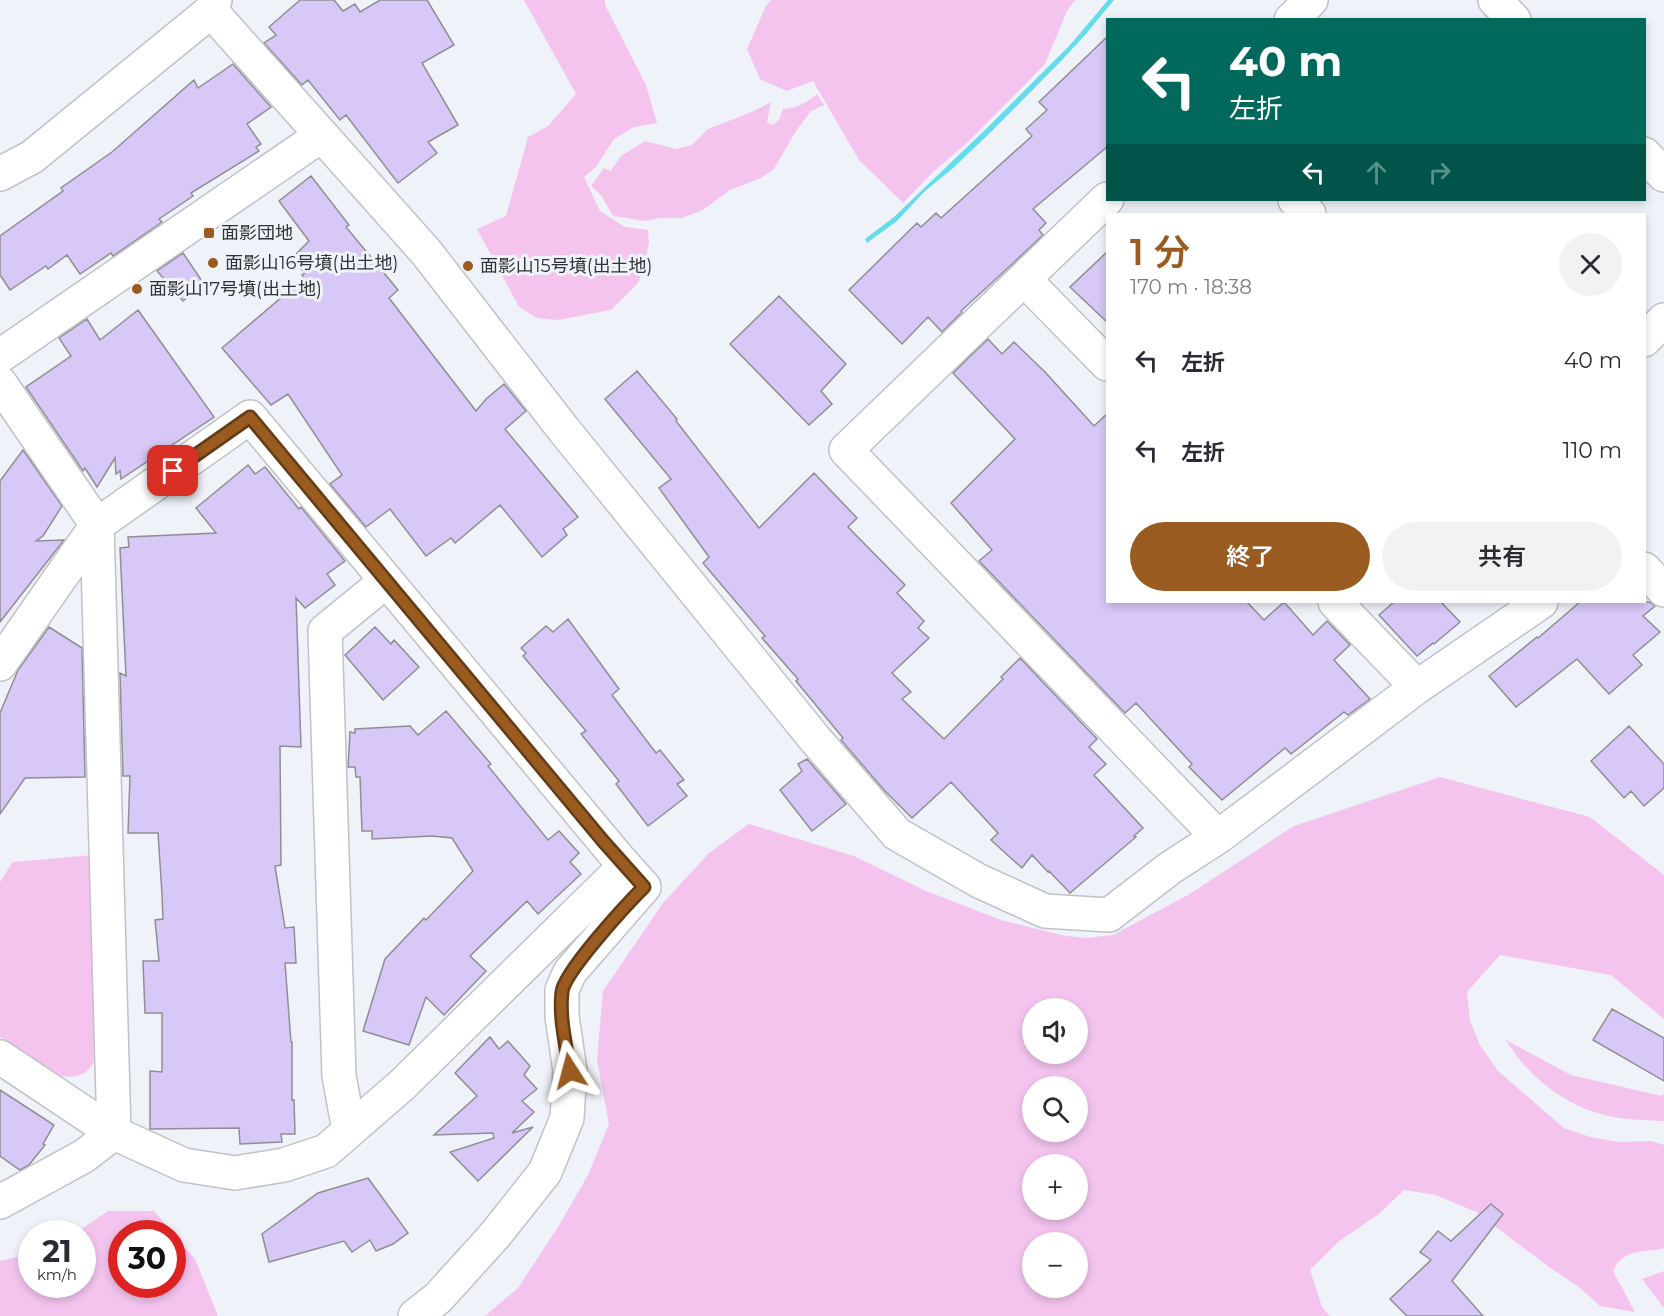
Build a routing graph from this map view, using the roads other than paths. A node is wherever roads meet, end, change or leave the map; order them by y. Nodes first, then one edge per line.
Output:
1 (1311, 0) edge
2 (1496, 0) edge
3 (213, 5) edge
4 (1294, 18) edge
5 (1512, 18) edge
6 (322, 135) junction
7 (1646, 156) edge
8 (0, 174) edge
9 (1664, 175) edge
10 (1106, 200) edge
11 (1296, 201) edge
12 (1308, 213) edge
13 (1024, 279) junction
14 (1664, 320) edge
15 (1646, 338) edge
16 (0, 356) edge
17 (1106, 363) edge
18 (0, 383) edge
19 (97, 525) junction
20 (1646, 571) edge
21 (386, 581) junction
22 (1664, 590) edge
23 (1336, 603) edge
24 (1540, 603) edge
25 (0, 664) edge
26 (1417, 687) junction
27 (1218, 837) junction
28 (625, 866) junction
29 (0, 1057) edge
30 (350, 1130) junction
31 (114, 1133) junction
32 (0, 1202) edge
33 (415, 1316) edge

1 - 4 street
2 - 5 street
3 - 6 street
3 - 8 street
6 - 16 street
6 - 27 street
7 - 9 street
10 - 13 street
11 - 12 street
13 - 17 street
13 - 27 street
14 - 15 street
18 - 19 street
19 - 21 street
19 - 25 street
19 - 31 street
20 - 22 street
21 - 28 street
21 - 30 street
23 - 26 street
24 - 26 street
26 - 27 street
28 - 30 street
28 - 33 street
29 - 31 street
30 - 31 street
31 - 32 street

